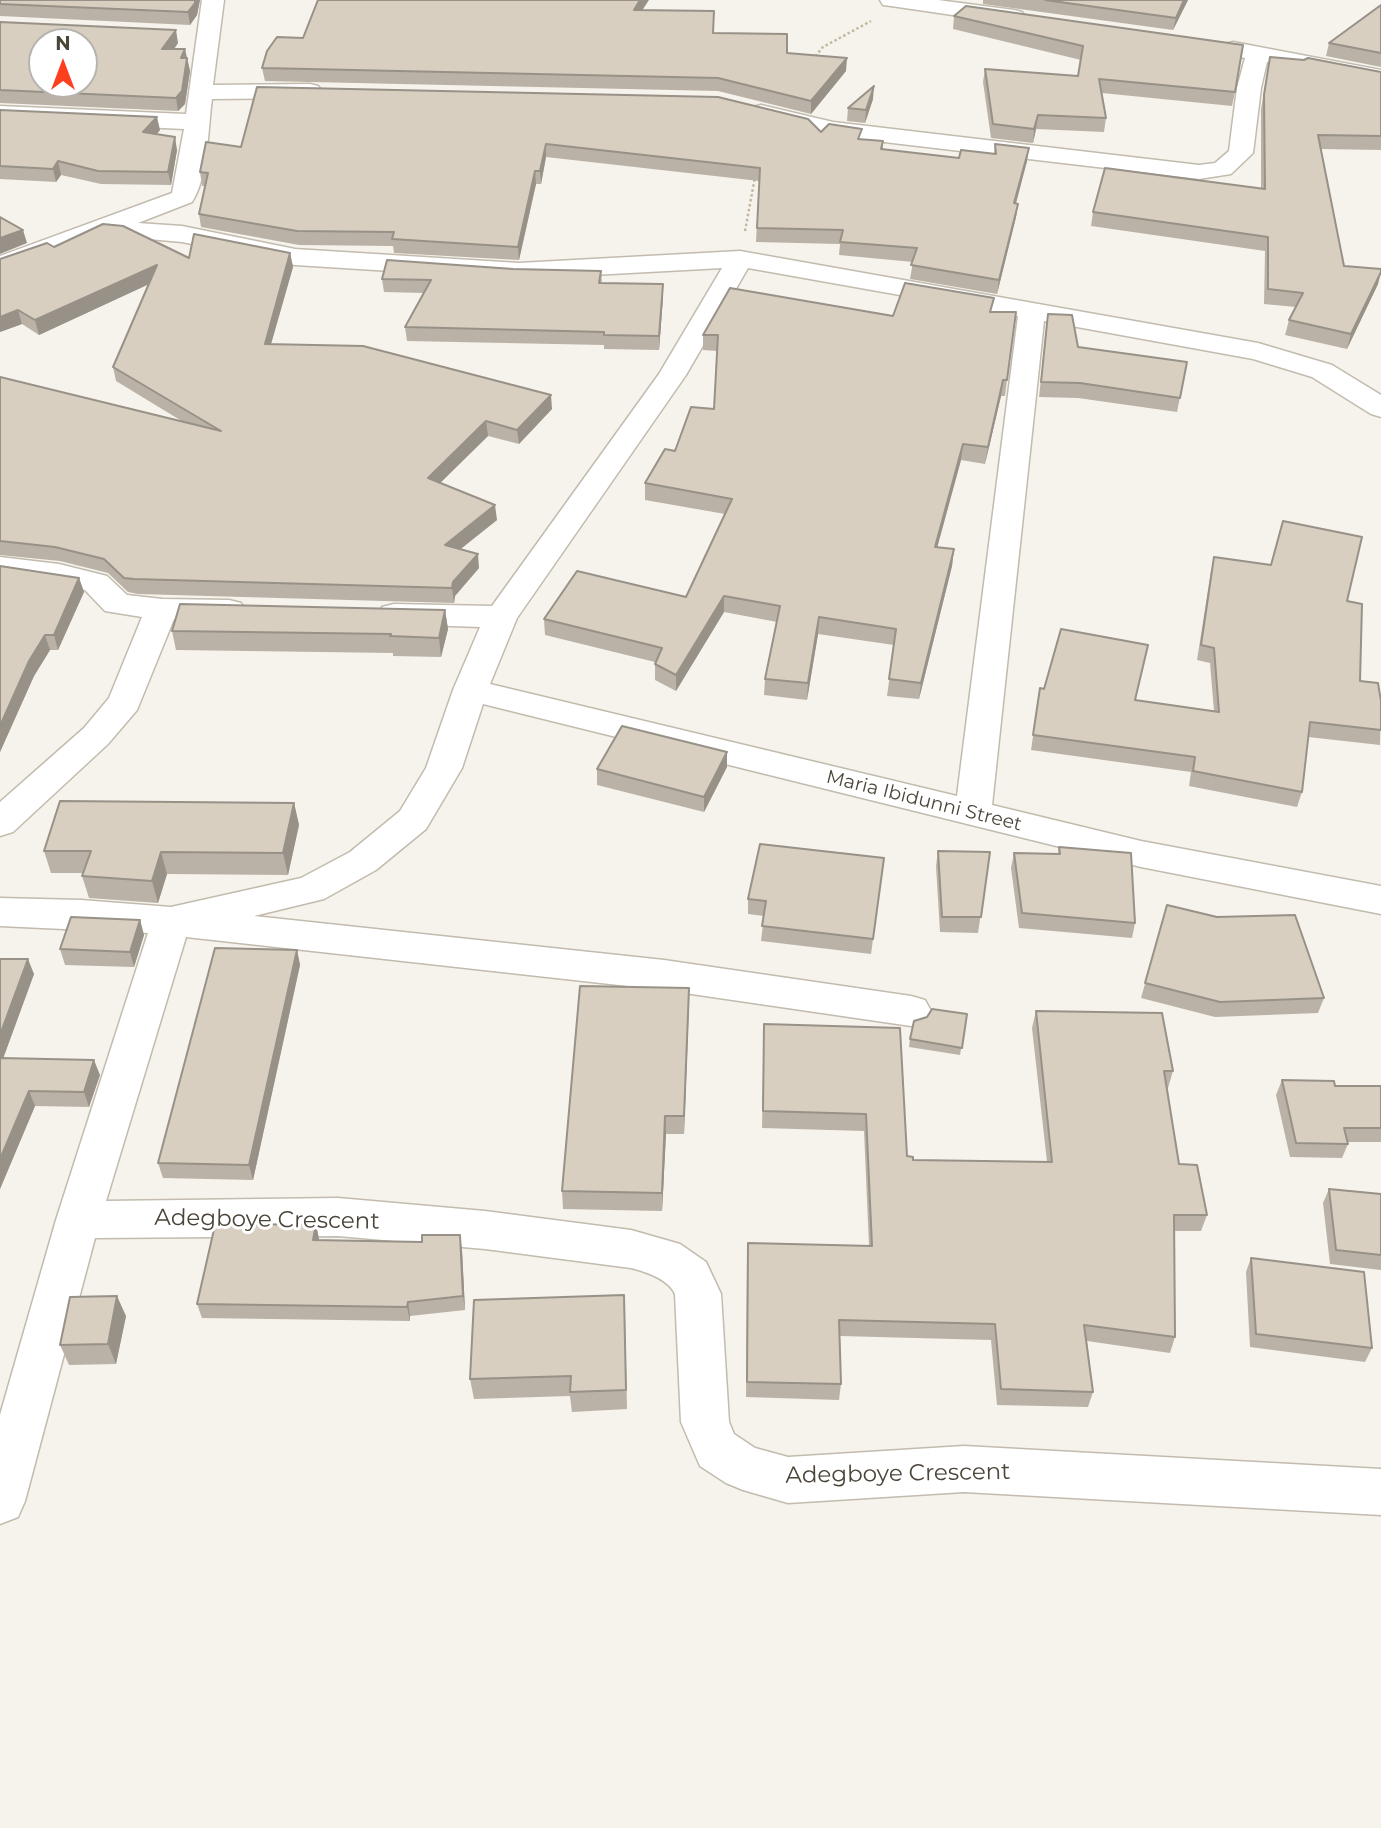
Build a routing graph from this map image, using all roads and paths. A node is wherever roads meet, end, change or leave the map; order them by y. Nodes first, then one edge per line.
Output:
1 (213, 0) edge
2 (904, 1) edge
3 (1029, 20) edge
4 (181, 34) edge
5 (207, 35) junction
6 (1217, 47) edge
7 (1258, 52) junction
8 (1381, 77) edge
9 (201, 92) junction
10 (338, 92) edge
11 (743, 107) edge
12 (0, 113) edge
13 (197, 122) junction
14 (98, 227) junction
15 (740, 259) junction
16 (0, 265) edge
17 (1032, 310) junction
18 (1381, 408) edge
19 (0, 567) edge
20 (162, 609) junction
21 (259, 610) edge
22 (368, 613) edge
23 (501, 617) junction
24 (470, 690) junction
25 (972, 813) junction
26 (0, 823) edge
27 (1381, 900) edge
28 (0, 912) edge
29 (172, 921) junction
30 (911, 1011) dead end
31 (78, 1220) junction
32 (1381, 1492) edge
33 (0, 1501) edge

1 - 5 street
2 - 3 street
4 - 5 street
5 - 9 street
6 - 7 street
7 - 8 street
7 - 11 street
9 - 10 street
9 - 13 street
12 - 13 street
13 - 14 street
14 - 15 street
14 - 16 street
15 - 17 street
15 - 23 street
17 - 18 street
17 - 25 street
19 - 20 street
20 - 21 street
20 - 26 street
22 - 23 street
23 - 24 street
24 - 25 street, Maria Ibidunni Street
24 - 29 street
25 - 27 street, Maria Ibidunni Street
28 - 29 street
29 - 30 street
29 - 31 street
31 - 32 street, Adegboye Crescent
31 - 33 street

